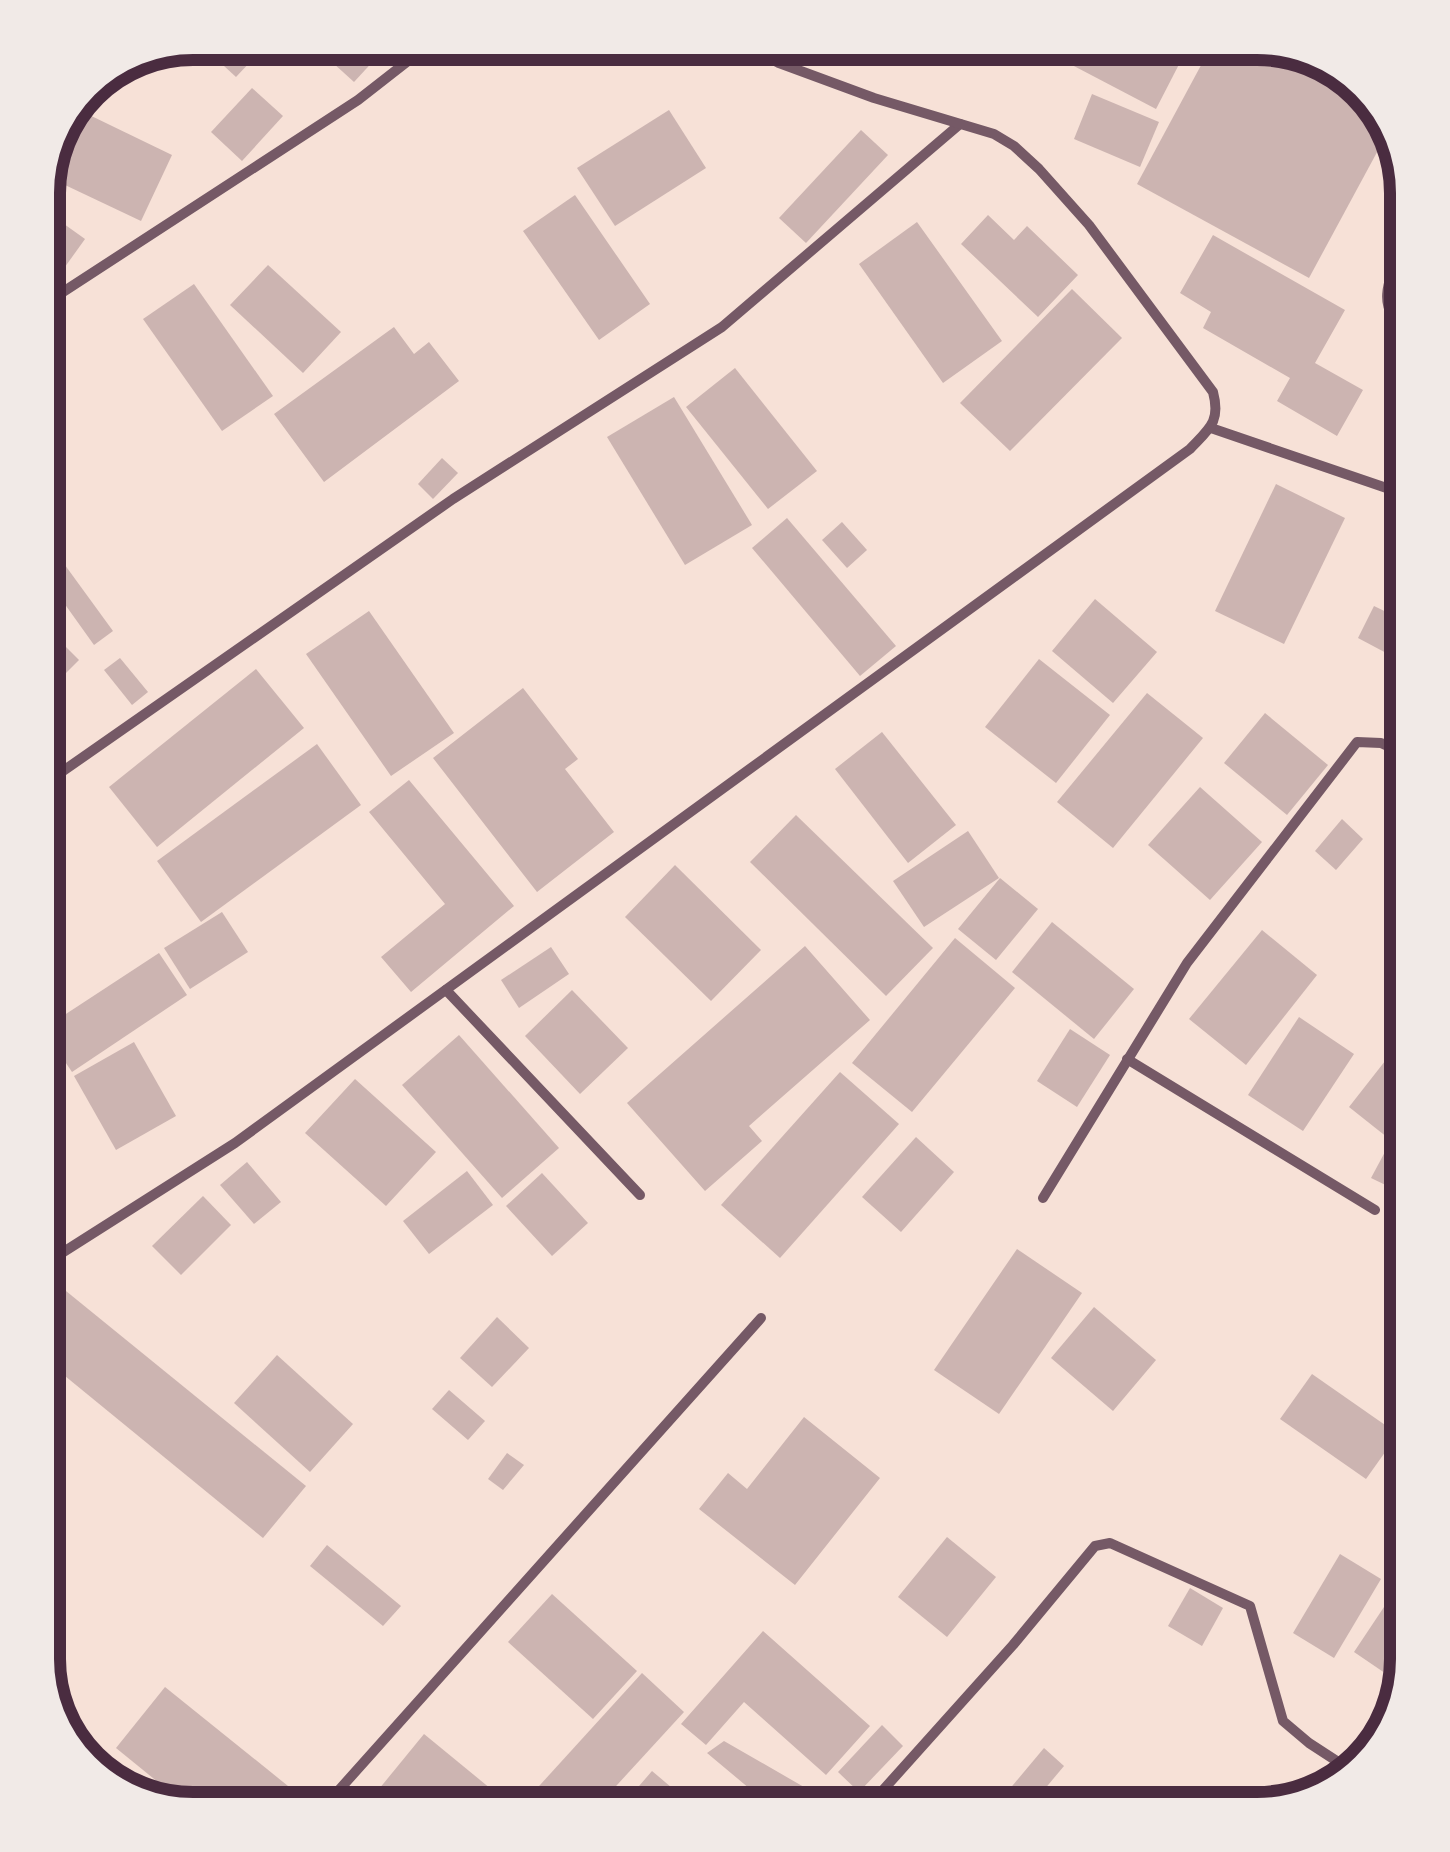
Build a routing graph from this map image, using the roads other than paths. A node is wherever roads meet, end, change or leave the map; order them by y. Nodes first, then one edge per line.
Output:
1 (408, 60) edge
2 (775, 60) edge
3 (960, 124) junction
4 (1390, 277) edge
5 (60, 293) edge
6 (1390, 313) edge
7 (1210, 428) junction
8 (1390, 489) edge
9 (1390, 747) edge
10 (60, 773) edge
11 (446, 990) junction
12 (1127, 1058) junction
13 (640, 1195) dead end
14 (1043, 1198) dead end
15 (1375, 1210) dead end
16 (60, 1254) edge
17 (761, 1318) dead end
18 (1339, 1763) edge
19 (337, 1792) edge
20 (882, 1792) edge

1 - 5 street
2 - 3 street
3 - 7 street
3 - 10 street
4 - 6 lane
7 - 8 street
7 - 11 street
9 - 12 street
11 - 13 street
11 - 16 street
12 - 14 street
12 - 15 street
17 - 19 street
18 - 20 street

